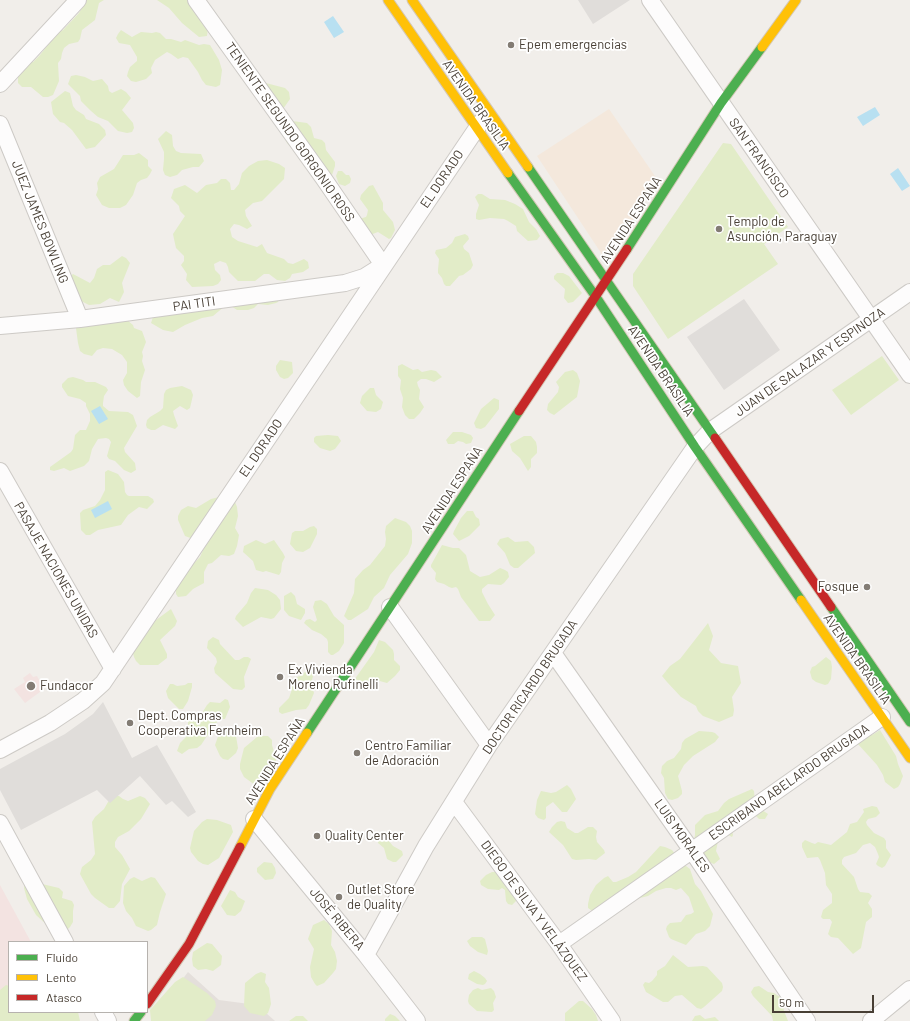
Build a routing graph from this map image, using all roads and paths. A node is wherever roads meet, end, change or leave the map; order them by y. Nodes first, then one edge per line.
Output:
1 (78, 0) edge
2 (196, 0) edge
3 (388, 0) edge
4 (412, 0) edge
5 (650, 0) edge
6 (796, 0) edge
7 (1, 83) edge
8 (721, 103) junction
9 (489, 110) junction
10 (0, 124) edge
11 (476, 129) junction
12 (383, 265) junction
13 (608, 281) junction
14 (910, 292) edge
15 (596, 297) junction
16 (80, 319) junction
17 (871, 319) junction
18 (0, 326) edge
19 (910, 375) edge
20 (710, 431) junction
21 (695, 447) junction
22 (0, 471) edge
23 (390, 607) junction
24 (553, 653) junction
25 (113, 669) junction
26 (882, 718) junction
27 (910, 722) edge
28 (490, 745) junction
29 (0, 750) edge
30 (910, 758) edge
31 (454, 802) junction
32 (254, 819) junction
33 (0, 823) edge
34 (692, 851) junction
35 (64, 941) edge
36 (559, 944) junction
37 (366, 955) junction
38 (910, 989) edge
39 (148, 1003) edge
40 (140, 1013) edge
41 (134, 1021) edge
42 (417, 1021) edge
43 (612, 1021) edge
44 (807, 1021) edge
45 (871, 1021) edge

1 - 7 street
2 - 12 street, TENIENTE SEGUNDO GORGONIO ROSS
3 - 11 main road, AVENIDA BRASILIA
4 - 9 main road, AVENIDA BRASILIA
5 - 8 street, SAN FRANCISCO
6 - 8 main road, AVENIDA ESPAÑA
8 - 13 main road, AVENIDA ESPAÑA
8 - 17 street, SAN FRANCISCO
9 - 11 street, EL DORADO
9 - 13 main road, AVENIDA BRASILIA
10 - 16 street, JUEZ JAMES BOWLING
11 - 12 street, EL DORADO
11 - 15 main road, AVENIDA BRASILIA
12 - 16 street, PAI TITI
12 - 25 street, EL DORADO
13 - 15 main road, AVENIDA ESPAÑA
13 - 20 main road, AVENIDA BRASILIA
14 - 17 street, JUAN DE SALAZAR Y ESPINOZA
15 - 21 main road, AVENIDA BRASILIA
15 - 23 main road, AVENIDA ESPAÑA
16 - 18 street, PAI TITI
17 - 19 street, SAN FRANCISCO
17 - 20 street, JUAN DE SALAZAR Y ESPINOZA
20 - 21 street, DOCTOR RICARDO BRUGADA
20 - 27 main road, AVENIDA BRASILIA
21 - 24 street, DOCTOR RICARDO BRUGADA
21 - 26 main road, AVENIDA BRASILIA
22 - 25 street, PASAJE NACIONES UNIDAS
23 - 28 street
23 - 32 main road, AVENIDA ESPAÑA
24 - 28 street, DOCTOR RICARDO BRUGADA
24 - 34 street, LUIS MORALES
25 - 29 street, EL DORADO
26 - 30 main road, AVENIDA BRASILIA
26 - 34 street, ESCRIBANO ABELARDO BRUGADA
28 - 31 street, DOCTOR RICARDO BRUGADA
31 - 36 street, DIEGO DE SILVA Y VELÁZQUEZ
31 - 37 street, DOCTOR RICARDO BRUGADA
32 - 37 street, JOSÉ RIBERA
32 - 39 main road, AVENIDA ESPAÑA
33 - 35 street
34 - 36 street, ESCRIBANO ABELARDO BRUGADA
34 - 44 street, LUIS MORALES
36 - 43 street, DIEGO DE SILVA Y VELÁZQUEZ
37 - 42 street, JOSÉ RIBERA
38 - 45 street
40 - 41 main road

